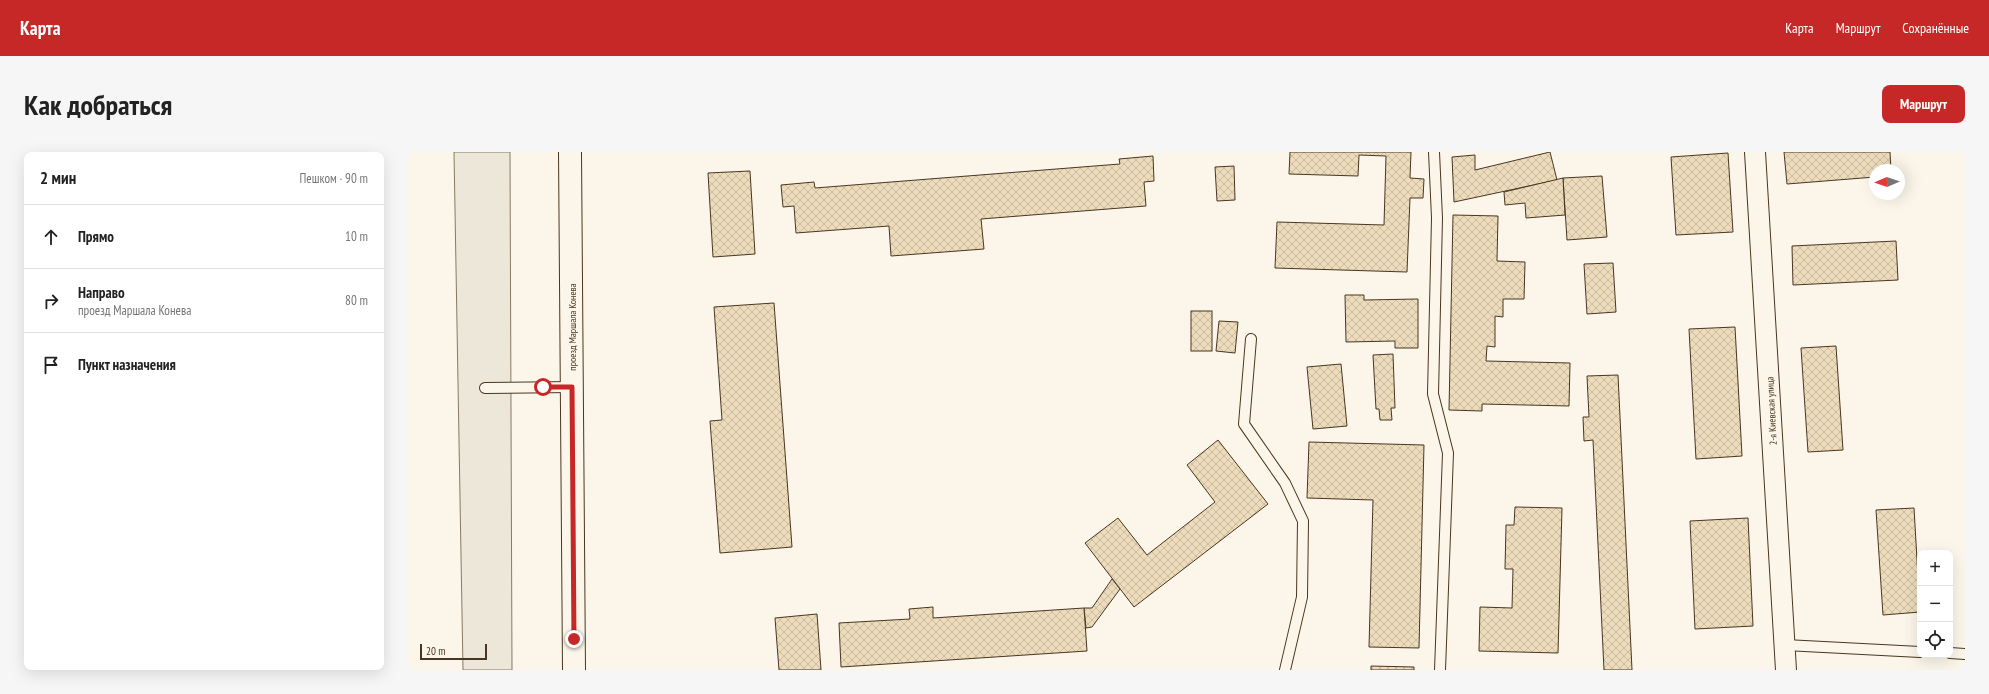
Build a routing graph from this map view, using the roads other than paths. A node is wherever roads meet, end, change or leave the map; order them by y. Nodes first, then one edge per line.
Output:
1 (570, 152) edge
2 (1434, 152) edge
3 (1755, 152) edge
4 (1251, 339) dead end
5 (572, 387) junction
6 (485, 388) dead end
7 (1785, 645) junction
8 (1917, 652) edge
9 (1953, 653) edge
10 (1965, 654) edge
11 (574, 670) edge
12 (1285, 670) edge
13 (1440, 670) edge
14 (1786, 670) edge

1 - 5 street, проезд Маршала Конева
2 - 13 lane
3 - 7 street, 2-я Киевская улица
4 - 12 lane
5 - 6 lane
5 - 11 street, проезд Маршала Конева
7 - 8 lane
7 - 14 street, 2-я Киевская улица
9 - 10 lane

